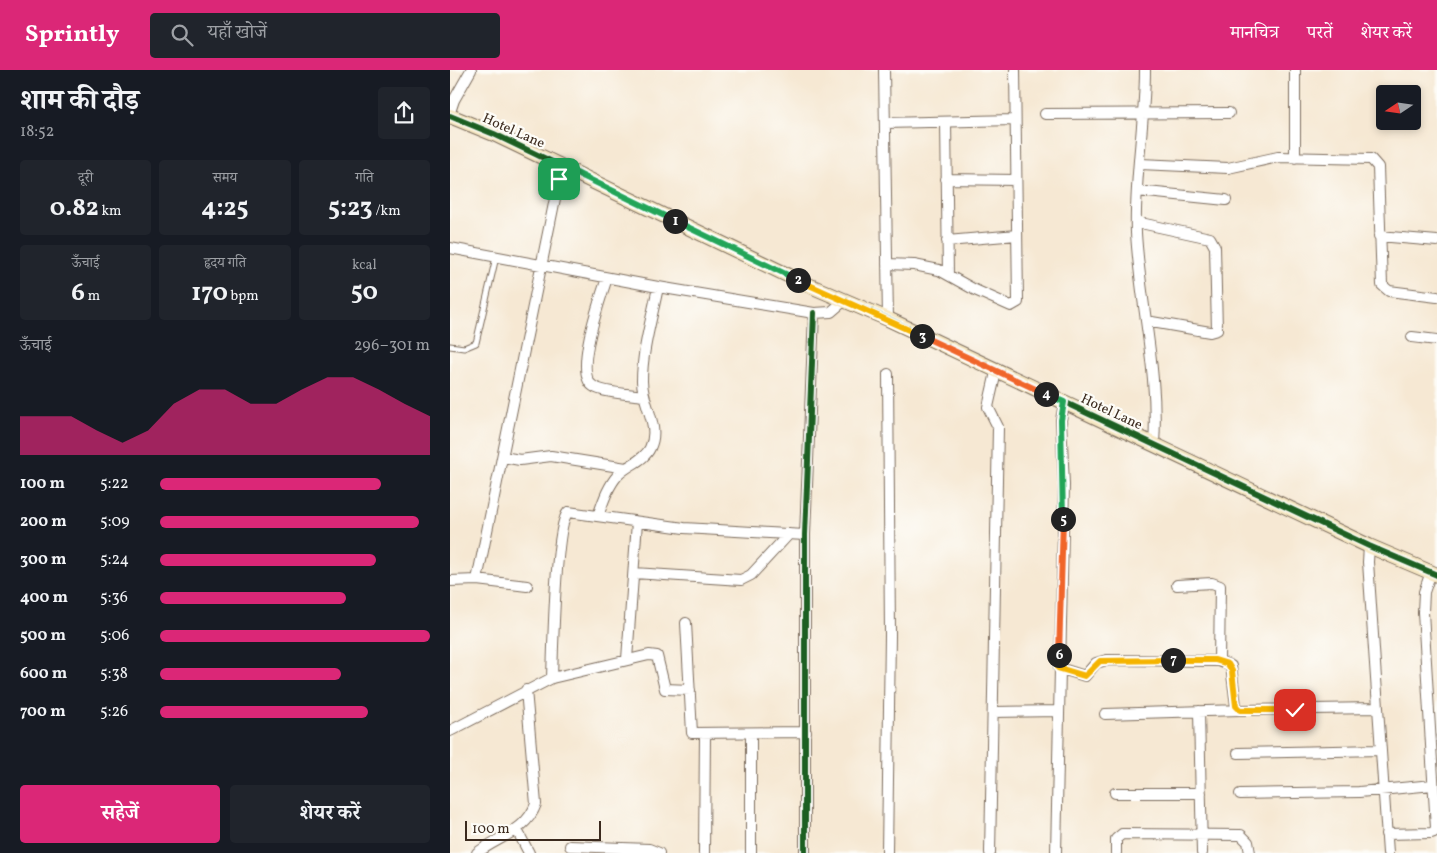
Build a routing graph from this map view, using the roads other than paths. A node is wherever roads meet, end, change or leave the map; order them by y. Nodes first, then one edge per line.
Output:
1 (471, 70) edge
2 (884, 70) edge
3 (1015, 70) edge
4 (1145, 70) edge
5 (1295, 70) edge
6 (450, 112) edge
7 (1229, 113) dead end
8 (1045, 114) dead end
9 (1143, 114) junction
10 (450, 116) edge
11 (1014, 120) junction
12 (946, 122) junction
13 (886, 123) junction
14 (1295, 158) junction
15 (1140, 164) junction
16 (561, 173) junction
17 (946, 179) junction
18 (1016, 180) junction
19 (1137, 191) junction
20 (1226, 200) dead end
21 (1136, 222) junction
22 (1017, 235) junction
23 (1379, 236) junction
24 (947, 241) junction
25 (1437, 241) edge
26 (450, 248) edge
27 (496, 257) junction
28 (887, 264) junction
29 (541, 266) junction
30 (948, 275) junction
31 (607, 278) junction
32 (658, 287) junction
33 (1437, 296) edge
34 (841, 305) junction
35 (814, 313) junction
36 (888, 319) junction
37 (1146, 321) junction
38 (1412, 337) dead end
39 (1437, 340) edge
40 (450, 346) edge
41 (888, 374) dead end
42 (994, 383) junction
43 (643, 396) junction
44 (1062, 409) junction
45 (1154, 444) junction
46 (503, 457) junction
47 (626, 468) junction
48 (598, 516) junction
49 (637, 522) junction
50 (789, 534) junction
51 (804, 535) junction
52 (1368, 554) junction
53 (634, 573) junction
54 (1430, 577) edge
55 (477, 580) junction
56 (450, 581) edge
57 (1177, 584) dead end
58 (527, 586) dead end
59 (686, 623) dead end
60 (627, 660) junction
61 (1219, 661) junction
62 (1058, 668) junction
63 (552, 678) junction
64 (526, 690) junction
65 (690, 690) junction
66 (1376, 708) junction
67 (1240, 710) junction
68 (1058, 711) junction
69 (1199, 711) junction
70 (993, 712) junction
71 (1105, 714) dead end
72 (450, 731) edge
73 (751, 732) junction
74 (806, 732) junction
75 (705, 734) junction
76 (1380, 750) junction
77 (1238, 753) dead end
78 (1433, 785) junction
79 (1383, 789) junction
80 (1115, 793) dead end
81 (1201, 793) junction
82 (1240, 794) dead end
83 (517, 830) junction
84 (1386, 834) junction
85 (1202, 835) junction
86 (570, 846) dead end
87 (477, 853) edge
88 (529, 853) edge
89 (658, 853) edge
90 (704, 853) edge
91 (751, 853) edge
92 (804, 853) edge
93 (887, 853) edge
94 (990, 853) edge
95 (1056, 853) edge
96 (1116, 853) edge
97 (1202, 853) edge
98 (1250, 853) edge
99 (1388, 853) edge

1 - 6 street
2 - 13 street
3 - 11 street
4 - 9 street
5 - 14 street
7 - 9 street
8 - 9 street
9 - 15 street
10 - 16 street, Hotel Lane
11 - 12 street
11 - 18 street
12 - 13 street
12 - 17 street
13 - 28 street
14 - 15 street
14 - 23 street
15 - 19 street
16 - 29 street
16 - 34 street, Hotel Lane
17 - 18 street
17 - 24 street
18 - 22 street
19 - 20 street
19 - 21 street
21 - 37 street
21 - 37 street
22 - 24 street
22 - 30 street
23 - 25 street
23 - 33 street
24 - 30 street
26 - 27 street
27 - 29 street
27 - 40 lane
28 - 30 street
28 - 36 street
29 - 31 street
29 - 46 street
31 - 32 street
31 - 43 street
32 - 35 street
32 - 43 street
34 - 35 street
34 - 36 street, Hotel Lane
35 - 51 street
36 - 42 street, Hotel Lane
37 - 45 street
38 - 39 street
41 - 93 street
42 - 44 street, Hotel Lane
42 - 70 street
43 - 47 street
44 - 45 street, Hotel Lane
44 - 62 street
45 - 52 street, Hotel Lane
46 - 47 street
46 - 55 street
47 - 48 street
48 - 49 street
48 - 63 street
49 - 50 street
49 - 53 street
50 - 51 street
50 - 53 street
51 - 74 street
52 - 54 street, Hotel Lane
52 - 66 street
53 - 60 street
54 - 78 street
55 - 56 street
55 - 58 street
57 - 61 street
59 - 65 street
60 - 63 street
60 - 65 street
61 - 62 street
61 - 67 street
62 - 68 street
63 - 64 street
64 - 72 street
64 - 83 street
65 - 75 street
66 - 67 street
66 - 76 street
67 - 69 street
68 - 70 street
68 - 95 street
69 - 71 street
69 - 81 street
70 - 94 street
73 - 74 street
73 - 75 street
73 - 91 street
74 - 92 street
75 - 90 street
76 - 77 street
76 - 79 street
78 - 79 street
78 - 84 street
79 - 82 street
79 - 84 street
80 - 81 street
81 - 85 street
83 - 87 street
83 - 88 street
84 - 99 street
85 - 96 street
85 - 97 street
85 - 98 street
86 - 89 street

